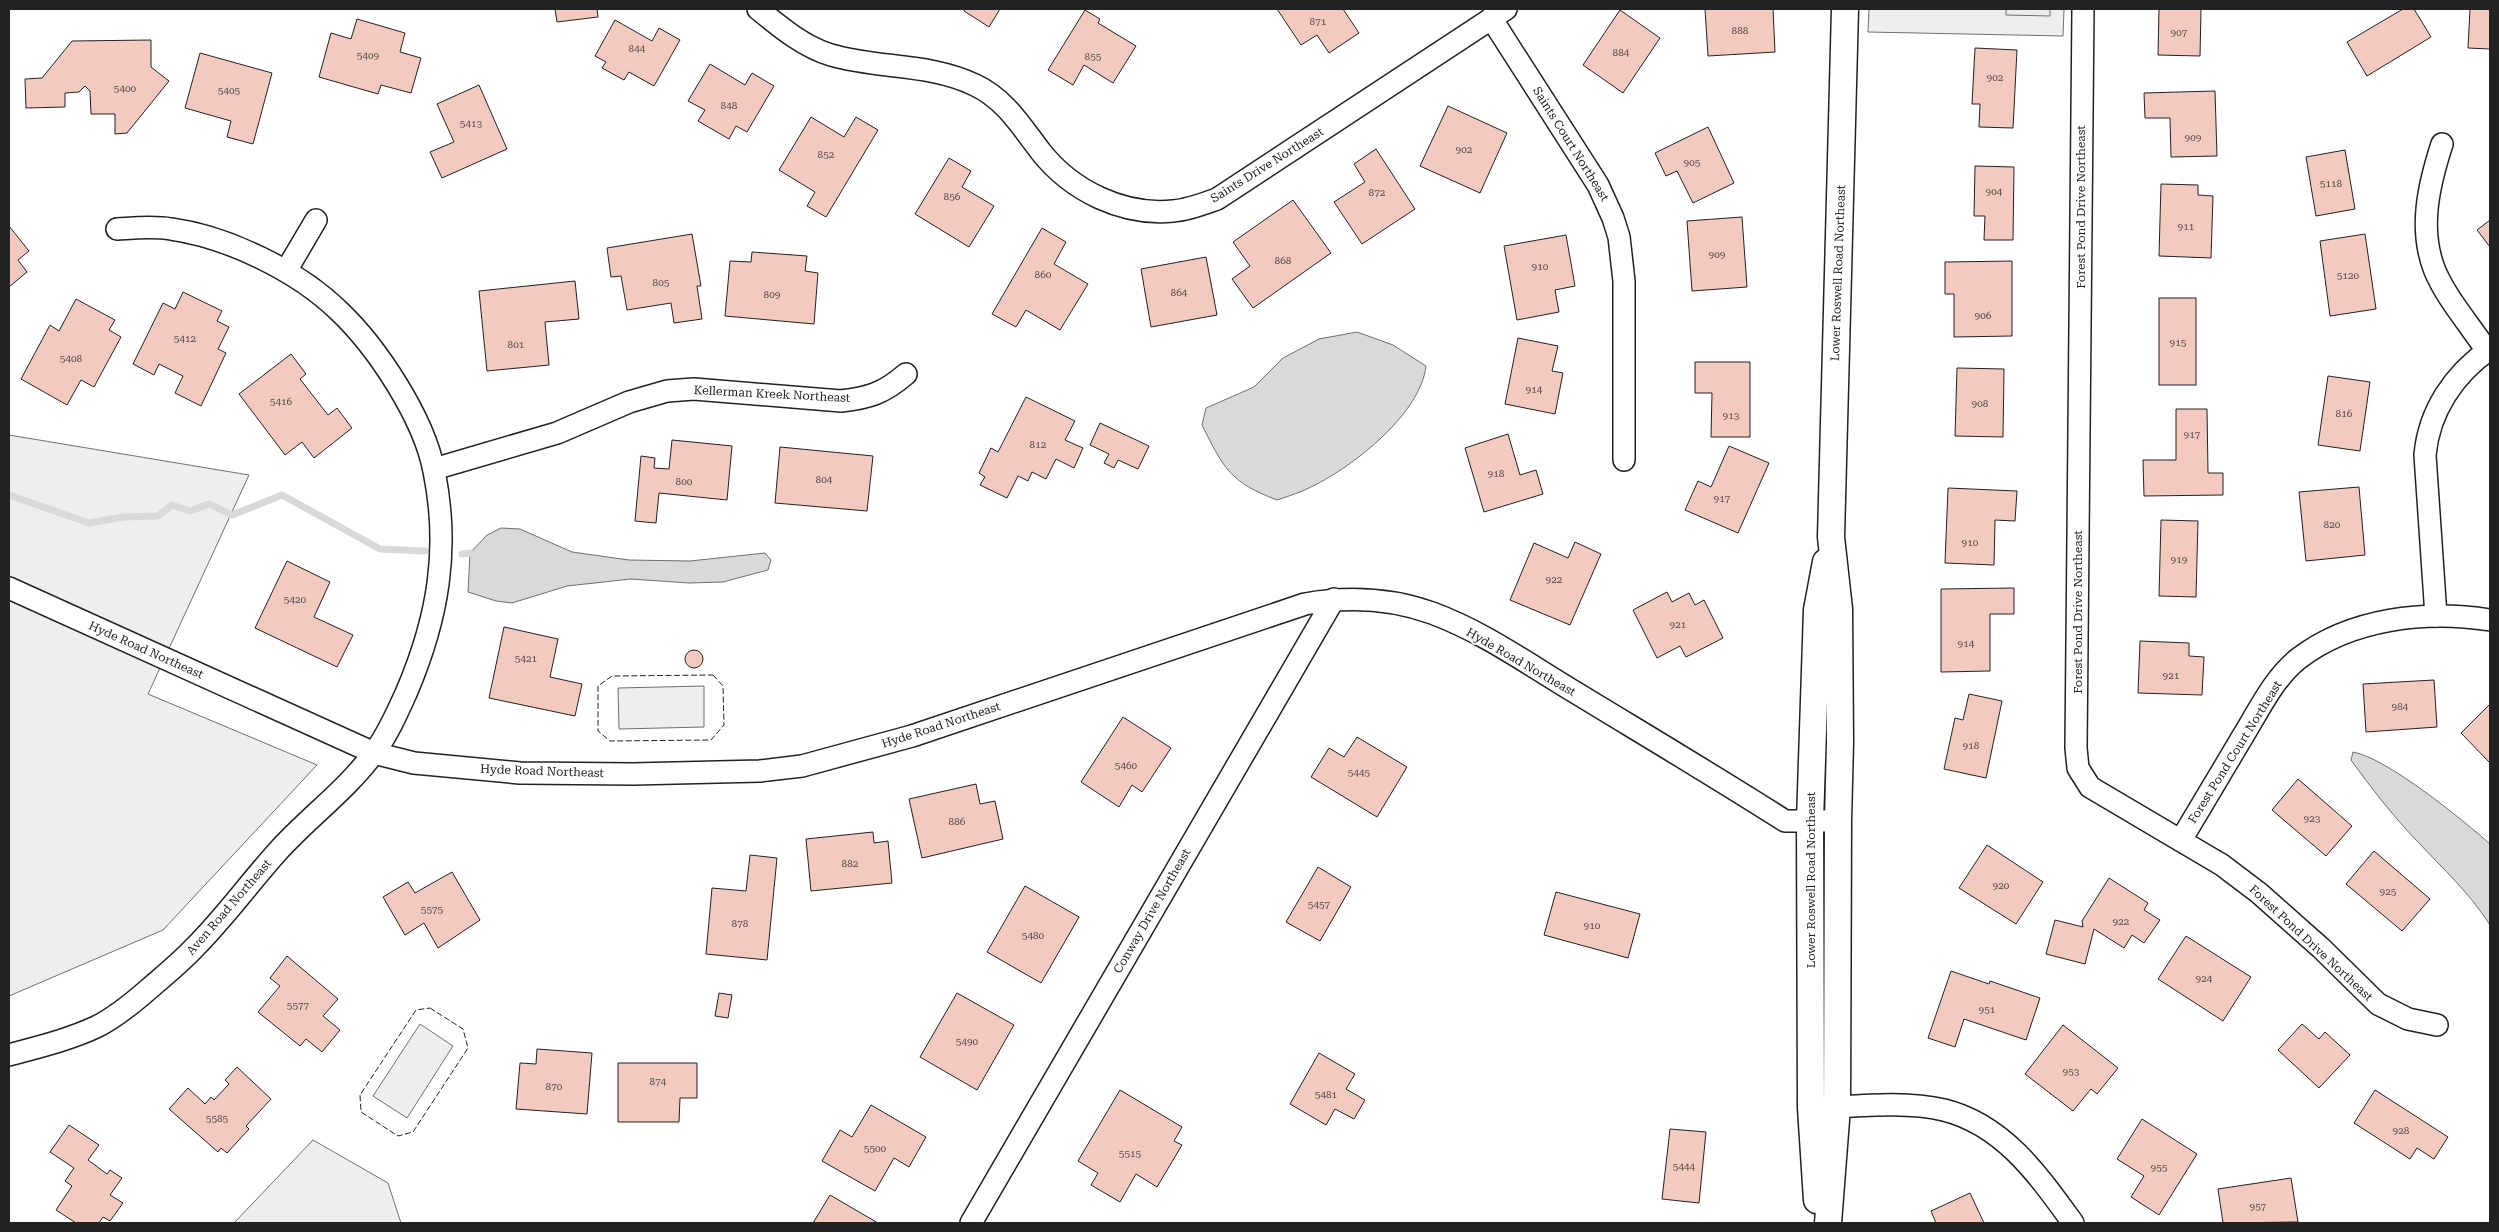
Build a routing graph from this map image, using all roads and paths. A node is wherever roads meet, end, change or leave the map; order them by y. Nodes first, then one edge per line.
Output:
1 (758, 9) edge
2 (1845, 9) edge
3 (2083, 9) edge
4 (1499, 14) edge
5 (2442, 144) dead end
6 (316, 220) dead end
7 (116, 229) dead end
8 (286, 271) junction
9 (2489, 350) edge
10 (906, 374) dead end
11 (1624, 460) dead end
12 (434, 470) junction
13 (1831, 537) junction
14 (9, 588) edge
15 (1334, 599) junction
16 (2436, 616) junction
17 (2490, 620) edge
18 (374, 753) junction
19 (1810, 821) junction
20 (1838, 821) junction
21 (2181, 840) junction
22 (2437, 1024) dead end
23 (9, 1055) edge
24 (1837, 1107) junction
25 (1811, 1108) junction
26 (971, 1223) edge
27 (1818, 1223) edge
28 (1828, 1223) edge
29 (2073, 1223) edge

1 - 4 street, Saints Drive Northeast
2 - 13 street, Lower Roswell Road Northeast
3 - 21 street, Forest Pond Drive Northeast
4 - 11 street, Saints Court Northeast
5 - 9 street
6 - 8 street
7 - 8 street, Aven Road Northeast
8 - 12 street, Aven Road Northeast
9 - 16 street
10 - 12 street, Kellerman Kreek Northeast
12 - 18 street, Aven Road Northeast
13 - 19 street, Lower Roswell Road Northeast
13 - 20 street, Lower Roswell Road Northeast
14 - 18 street, Hyde Road Northeast
15 - 18 street, Hyde Road Northeast
15 - 19 street, Hyde Road Northeast
15 - 26 street, Conway Drive Northeast
16 - 17 street, Forest Pond Court Northeast
16 - 21 street, Forest Pond Court Northeast
18 - 23 street, Aven Road Northeast
19 - 20 street, Hyde Road Northeast
19 - 25 street, Lower Roswell Road Northeast
20 - 24 street, Lower Roswell Road Northeast
21 - 22 street, Forest Pond Drive Northeast
24 - 25 street
24 - 28 street, Lower Roswell Road Northeast
24 - 29 street
25 - 27 street, Lower Roswell Road Northeast

